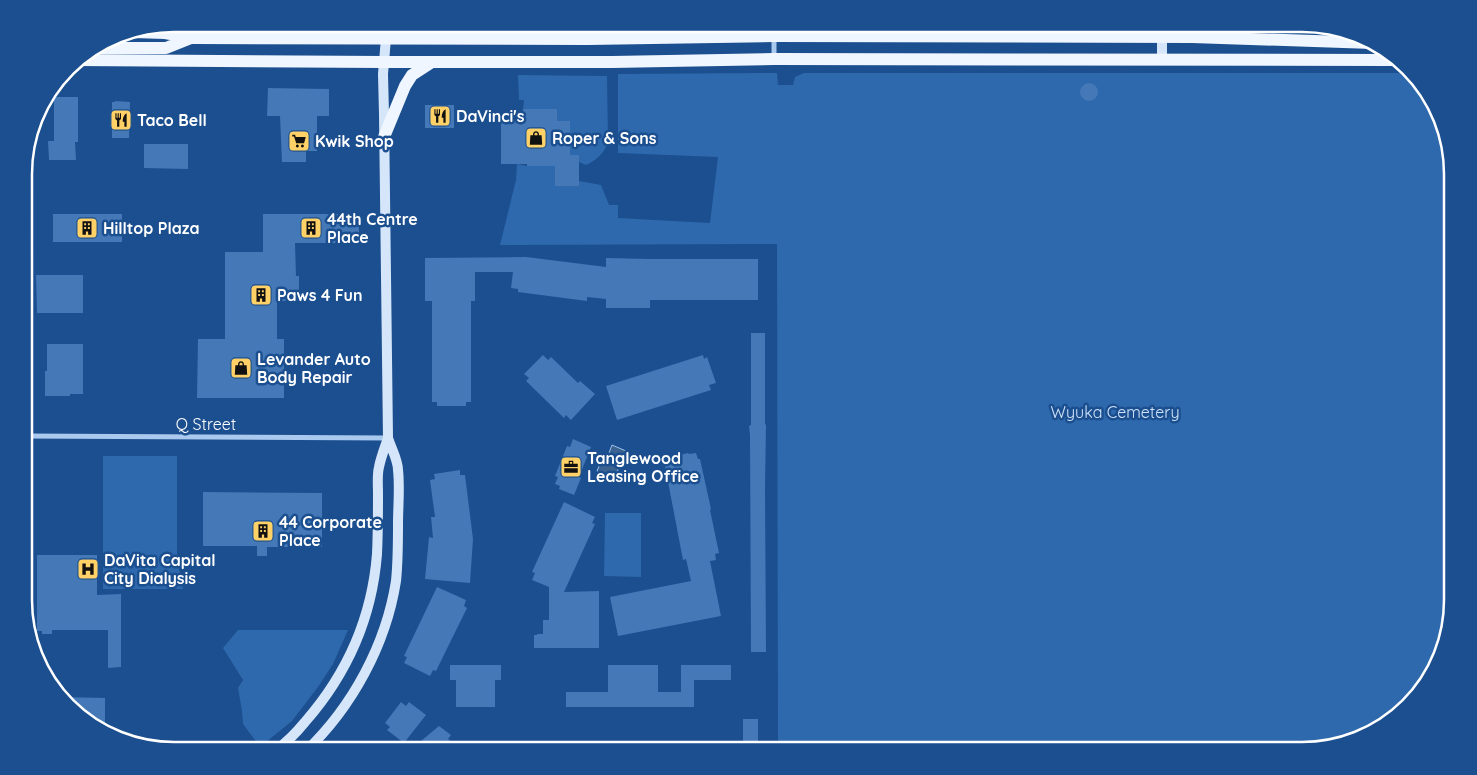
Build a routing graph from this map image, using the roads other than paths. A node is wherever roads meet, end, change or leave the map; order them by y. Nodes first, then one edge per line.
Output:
1 (165, 33) edge
2 (194, 33) edge
3 (386, 33) edge
4 (712, 33) edge
5 (774, 33) edge
6 (1162, 33) edge
7 (1192, 33) edge
8 (194, 38) junction
9 (386, 38) junction
10 (1352, 41) edge
11 (111, 48) edge
12 (774, 59) junction
13 (91, 60) edge
14 (1162, 60) junction
15 (1386, 60) edge
16 (384, 62) junction
17 (432, 62) junction
18 (384, 137) junction
19 (33, 436) edge
20 (388, 438) junction
21 (285, 742) edge
22 (315, 742) edge

1 - 8 main road
2 - 8 street
3 - 9 street
4 - 9 main road
5 - 12 street
6 - 14 main road
7 - 10 main road
8 - 9 main road
8 - 11 main road
9 - 16 main road
12 - 14 main road
12 - 17 main road
13 - 16 main road
14 - 15 main road
16 - 17 main road
16 - 18 main road
17 - 18 main road
18 - 20 main road
19 - 20 street, Q Street
20 - 21 main road
20 - 22 main road

